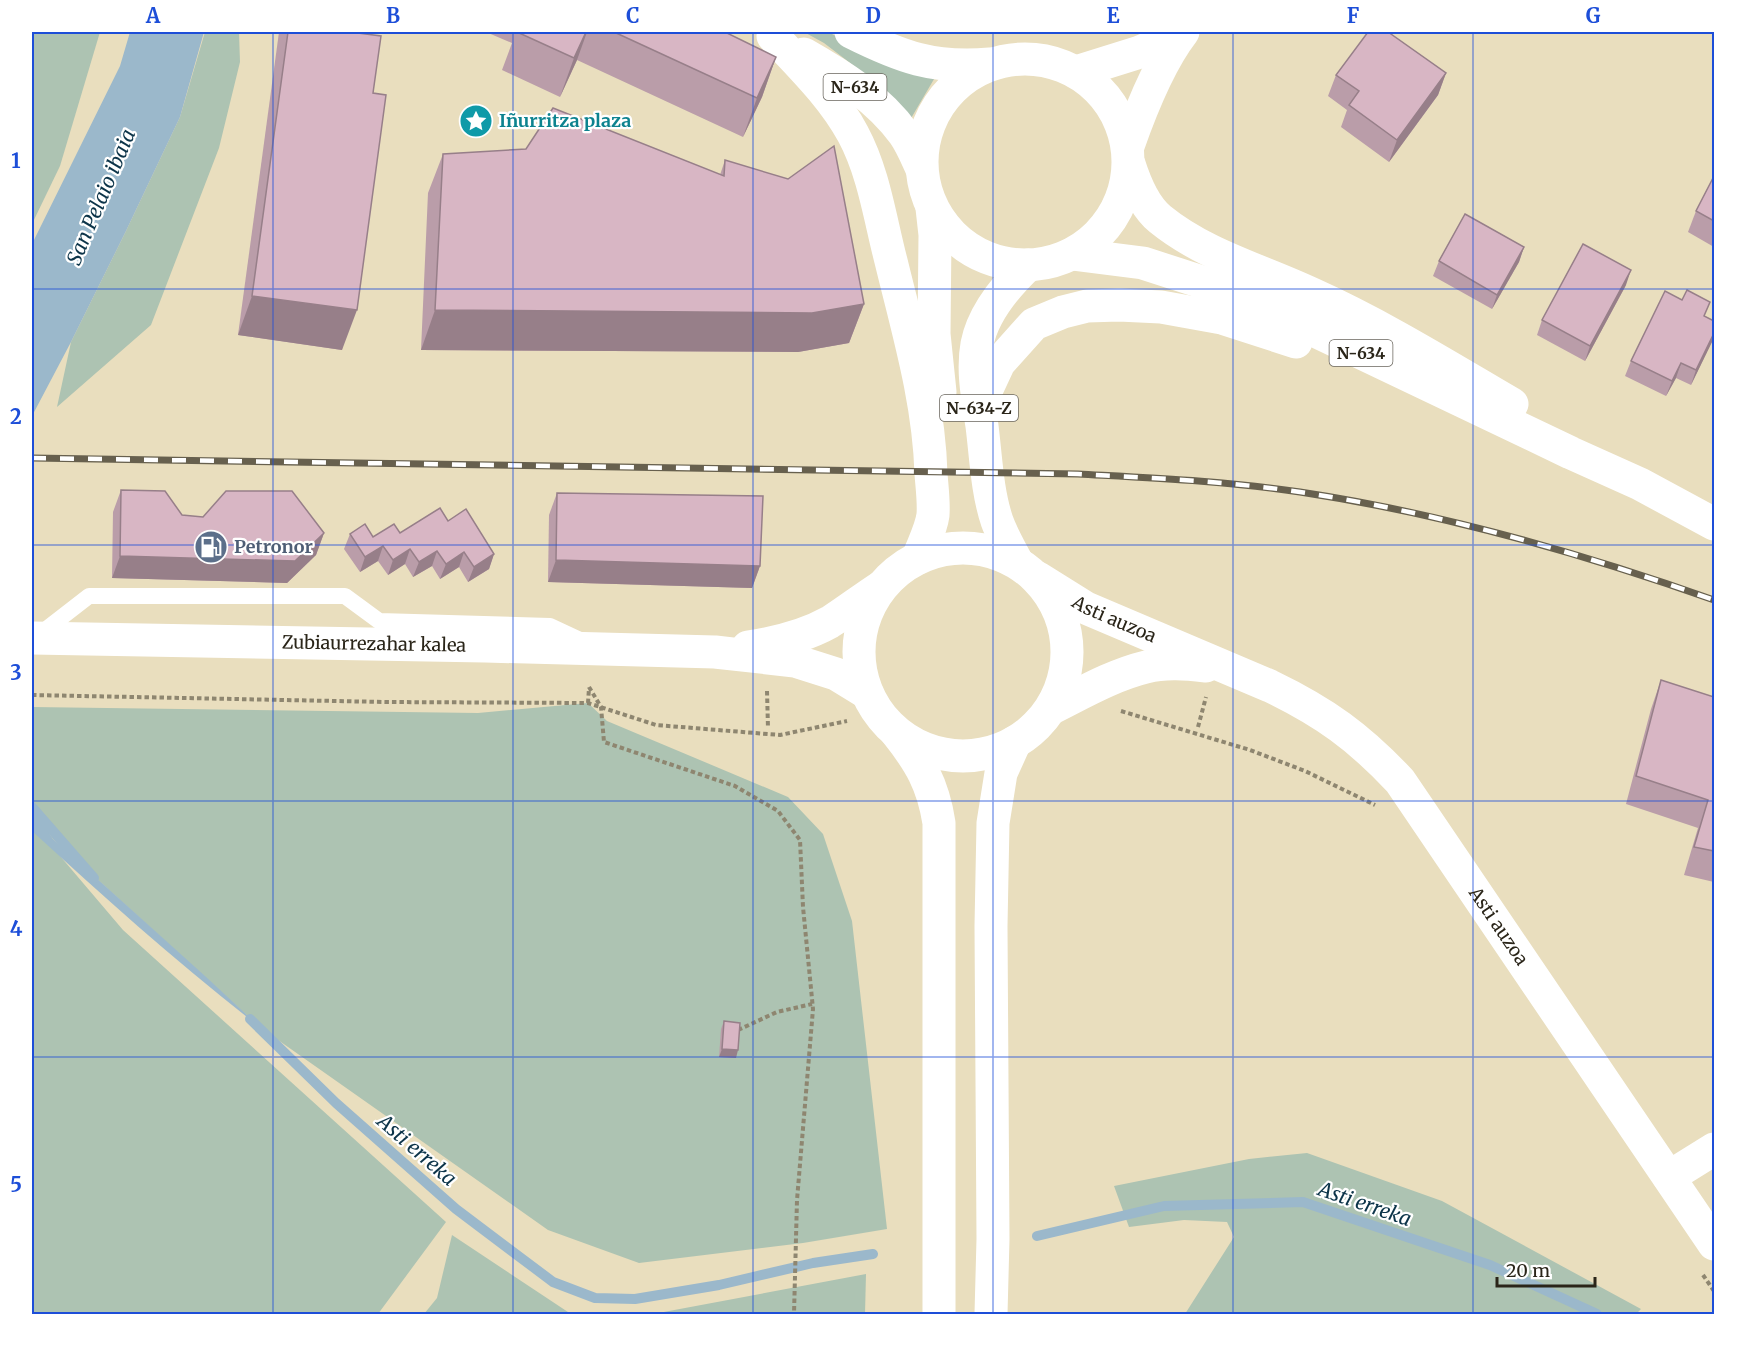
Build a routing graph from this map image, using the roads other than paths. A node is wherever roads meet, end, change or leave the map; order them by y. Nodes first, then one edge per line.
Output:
1 (851, 32) edge
2 (1182, 33) edge
3 (769, 34) edge
4 (992, 64) junction
5 (1076, 72) junction
6 (1128, 155) junction
7 (921, 167) junction
8 (932, 208) junction
9 (1072, 255) junction
10 (1028, 265) junction
11 (1371, 358) junction
12 (979, 406) junction
13 (1640, 484) junction
14 (933, 514) junction
15 (1714, 524) edge
16 (918, 558) junction
17 (1028, 570) junction
18 (881, 587) junction
19 (33, 638) edge
20 (600, 649) junction
21 (715, 652) junction
22 (1217, 680) junction
23 (860, 706) junction
24 (1052, 708) junction
25 (896, 732) junction
26 (1016, 742) junction
27 (1714, 1149) edge
28 (939, 1168) junction
29 (1669, 1177) junction
30 (993, 1239) junction
31 (1714, 1244) edge
32 (916, 1314) edge
33 (939, 1314) edge
34 (991, 1314) edge
35 (1002, 1314) edge

1 - 4 main road, N-634
2 - 5 main road
2 - 6 main road
3 - 7 main road, N-634
3 - 14 main road
4 - 5 main road, N-634
4 - 7 main road, N-634
5 - 6 main road, N-634
6 - 9 main road, N-634
6 - 13 main road, N-634
7 - 8 main road, N-634
8 - 10 main road, N-634
8 - 14 main road, N-634-Z
9 - 10 main road, N-634
9 - 11 main road, N-634
10 - 12 main road, N-634-Z
11 - 12 main road
11 - 13 main road, N-634
12 - 17 main road, N-634-Z
13 - 15 main road, N-634
14 - 16 main road
16 - 17 main road
16 - 18 main road
17 - 22 main road, Asti auzoa
17 - 24 main road
18 - 21 main road, Zubiaurrezahar kalea
18 - 23 main road
19 - 20 main road, Zubiaurrezahar kalea
19 - 20 lane
20 - 21 main road, Zubiaurrezahar kalea
21 - 23 main road, Zubiaurrezahar kalea
22 - 24 main road, Asti auzoa
22 - 29 main road, Asti auzoa
23 - 25 main road
24 - 26 main road
25 - 26 main road
25 - 28 main road
26 - 30 main road
27 - 29 main road
28 - 32 main road
28 - 33 main road
29 - 31 main road, Asti auzoa
30 - 34 main road
30 - 35 main road

